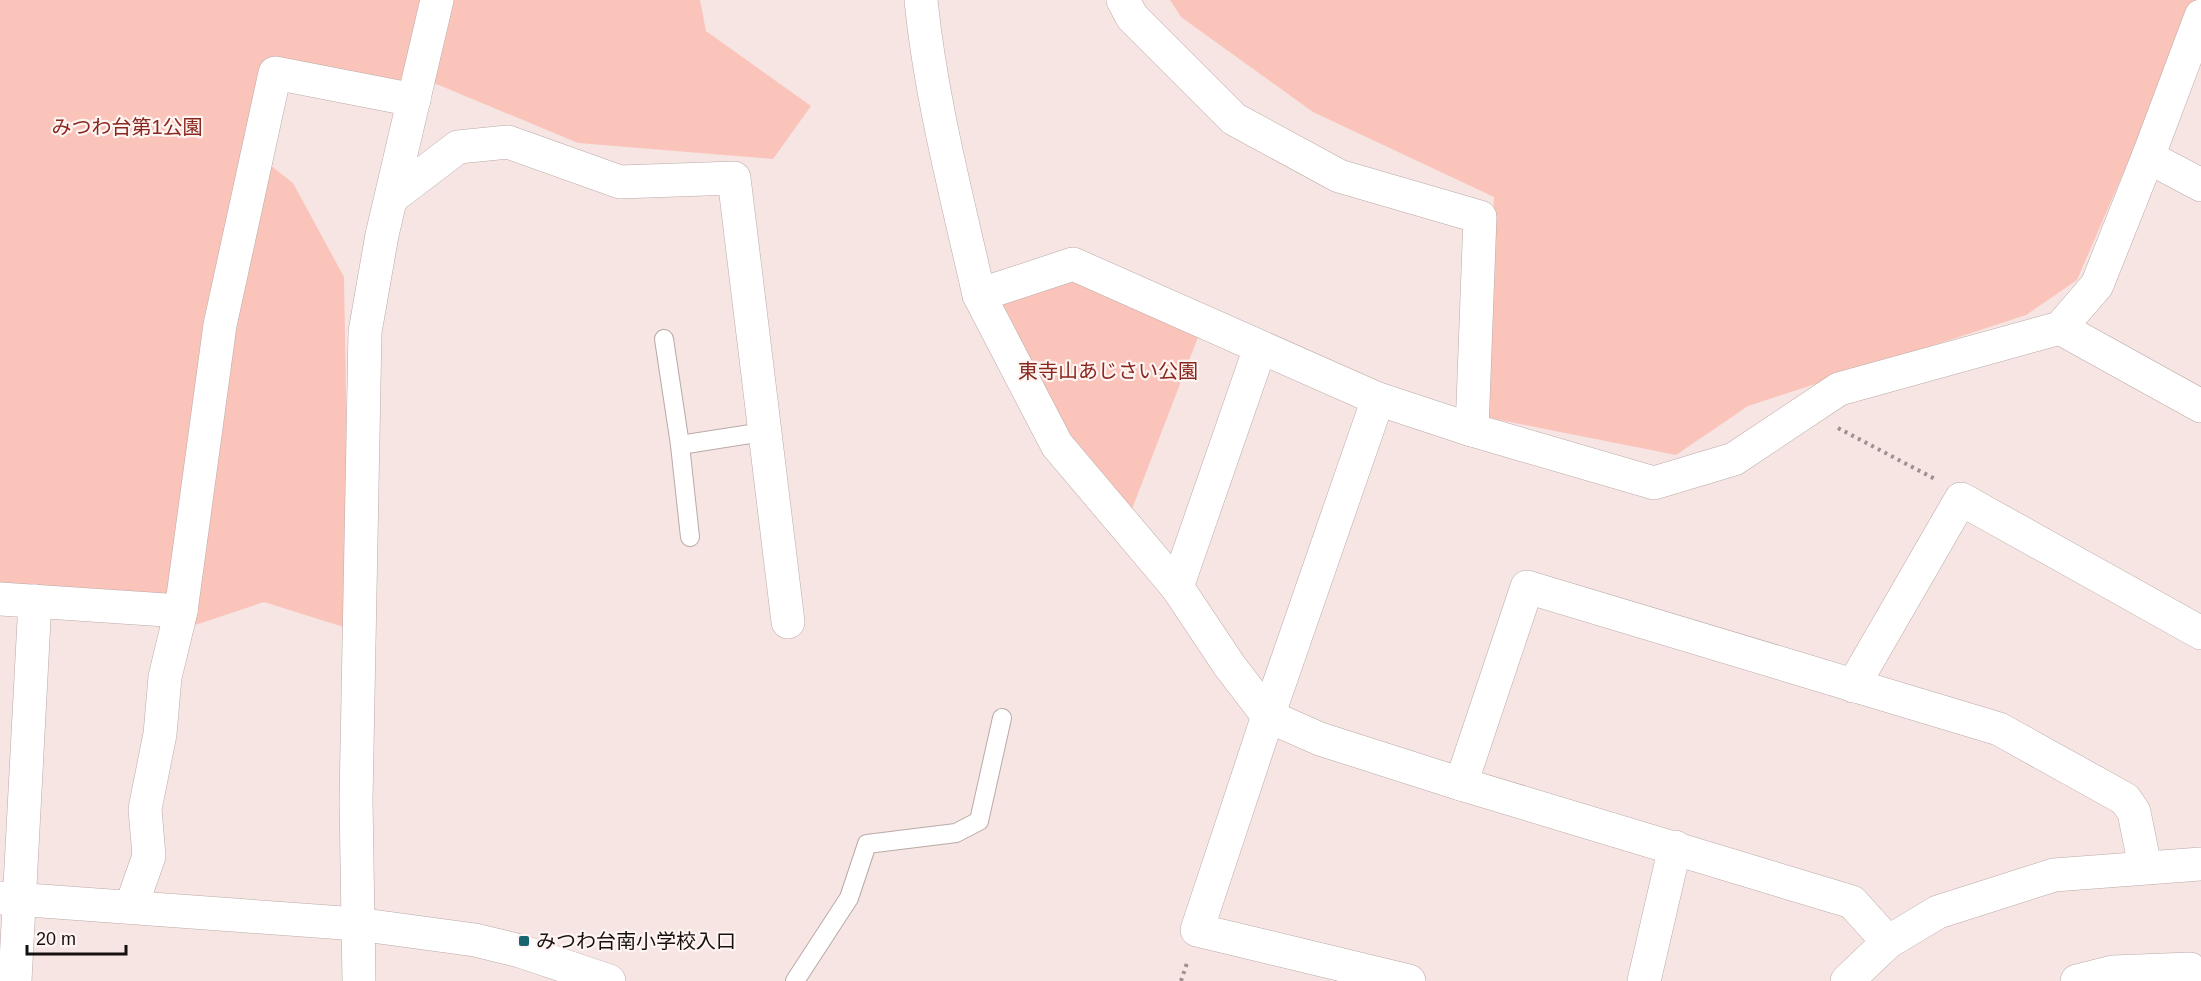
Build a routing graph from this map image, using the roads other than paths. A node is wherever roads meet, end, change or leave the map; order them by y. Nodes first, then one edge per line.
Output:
1 (437, 0) edge
2 (921, 0) edge
3 (1123, 0) edge
4 (2201, 16) edge
5 (414, 100) junction
6 (2148, 157) junction
7 (2201, 185) edge
8 (391, 198) junction
9 (980, 295) junction
10 (2060, 328) junction
11 (664, 339) dead end
12 (1260, 348) junction
13 (1378, 399) junction
14 (2201, 405) edge
15 (1472, 430) junction
16 (764, 432) junction
17 (680, 445) junction
18 (690, 537) dead end
19 (1177, 587) junction
20 (0, 599) edge
21 (35, 601) junction
22 (181, 611) junction
23 (788, 622) dead end
24 (2201, 633) edge
25 (1853, 686) junction
26 (1268, 716) junction
27 (1002, 718) dead end
28 (1461, 784) junction
29 (1675, 848) junction
30 (2201, 864) edge
31 (2145, 867) junction
32 (9, 899) edge
33 (132, 907) junction
34 (357, 924) junction
35 (1888, 942) junction
36 (15, 981) edge
37 (359, 981) edge
38 (609, 981) edge
39 (795, 981) edge
40 (1409, 981) edge
41 (1644, 981) edge
42 (1847, 981) edge
43 (2077, 981) edge
44 (2191, 981) edge

1 - 5 street
2 - 9 street
3 - 15 street
4 - 6 street
5 - 8 street
5 - 22 street
6 - 7 street
6 - 10 street
8 - 16 street
8 - 34 street
9 - 12 street
9 - 19 street
10 - 14 street
10 - 15 street
11 - 17 lane
12 - 13 street
12 - 19 street
13 - 15 street
13 - 26 street
16 - 17 lane
16 - 23 street
17 - 18 lane
19 - 26 street
20 - 21 street
21 - 22 street
21 - 32 street
22 - 33 street
24 - 25 street
25 - 28 street
25 - 31 street
26 - 28 street
26 - 40 street
27 - 39 lane
28 - 29 street
29 - 35 street
29 - 41 street
30 - 31 street
31 - 35 street
32 - 33 street
32 - 36 street
33 - 34 street
34 - 37 street
34 - 38 street
35 - 42 street
43 - 44 street

